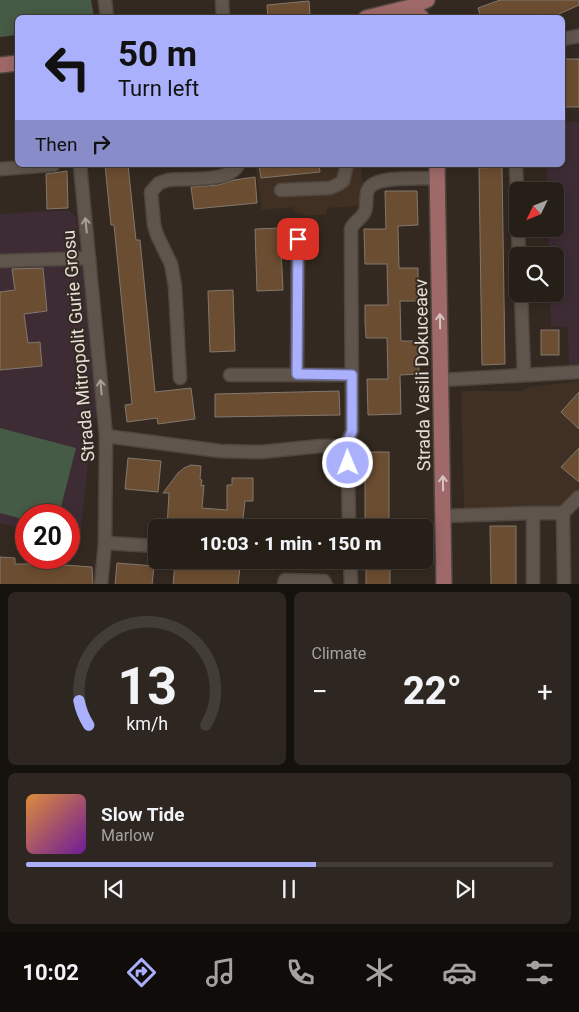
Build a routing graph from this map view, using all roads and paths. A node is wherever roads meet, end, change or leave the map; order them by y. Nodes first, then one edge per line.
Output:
1 (105, 0) edge
2 (222, 0) edge
3 (427, 0) edge
4 (417, 12) edge
5 (107, 15) edge
6 (223, 15) edge
7 (392, 15) edge
8 (579, 36) edge
9 (565, 38) edge
10 (15, 63) edge
11 (0, 65) edge
12 (26, 167) edge
13 (80, 167) edge
14 (237, 167) edge
15 (346, 167) edge
16 (516, 168) dead end
17 (0, 169) edge
18 (437, 172) edge
19 (517, 182) edge
20 (281, 190) dead end
21 (298, 239) dead end
22 (89, 258) junction
23 (0, 261) edge
24 (521, 302) edge
25 (579, 372) edge
26 (297, 374) junction
27 (230, 375) dead end
28 (352, 375) junction
29 (524, 376) junction
30 (180, 378) dead end
31 (441, 380) junction
32 (106, 436) junction
33 (344, 451) junction
34 (579, 497) edge
35 (533, 513) junction
36 (563, 513) junction
37 (444, 516) junction
38 (350, 519) edge
39 (105, 543) junction
40 (148, 546) edge
41 (350, 569) edge
42 (101, 584) edge
43 (284, 584) edge
44 (326, 584) edge
45 (351, 584) edge
46 (444, 584) edge
47 (533, 584) edge
48 (564, 584) edge

1 - 5 street
2 - 6 street
3 - 4 main road
4 - 7 main road
8 - 9 street
10 - 11 main road
12 - 17 street
22 -> 13 street, Strada Mitropolit Gurie Grosu
14 - 30 street
15 - 20 street
16 - 19 street
18 - 28 street
31 -> 18 main road, Strada Vasili Dokuceaev
21 - 26 street
22 - 23 street
32 -> 22 street, Strada Mitropolit Gurie Grosu
24 - 29 street
25 - 29 street
26 - 27 street
26 - 28 street
28 - 33 street
29 - 31 street
37 -> 31 main road, Strada Vasili Dokuceaev
32 - 33 street
32 - 39 street, Strada Mitropolit Gurie Grosu
33 - 38 street
34 - 36 street
35 - 36 street
35 - 37 street
35 - 47 street
36 - 48 street
37 - 46 main road, Strada Vasili Dokuceaev
39 - 40 street
39 - 42 street, Strada Mitropolit Gurie Grosu
41 - 45 street
43 - 44 street

